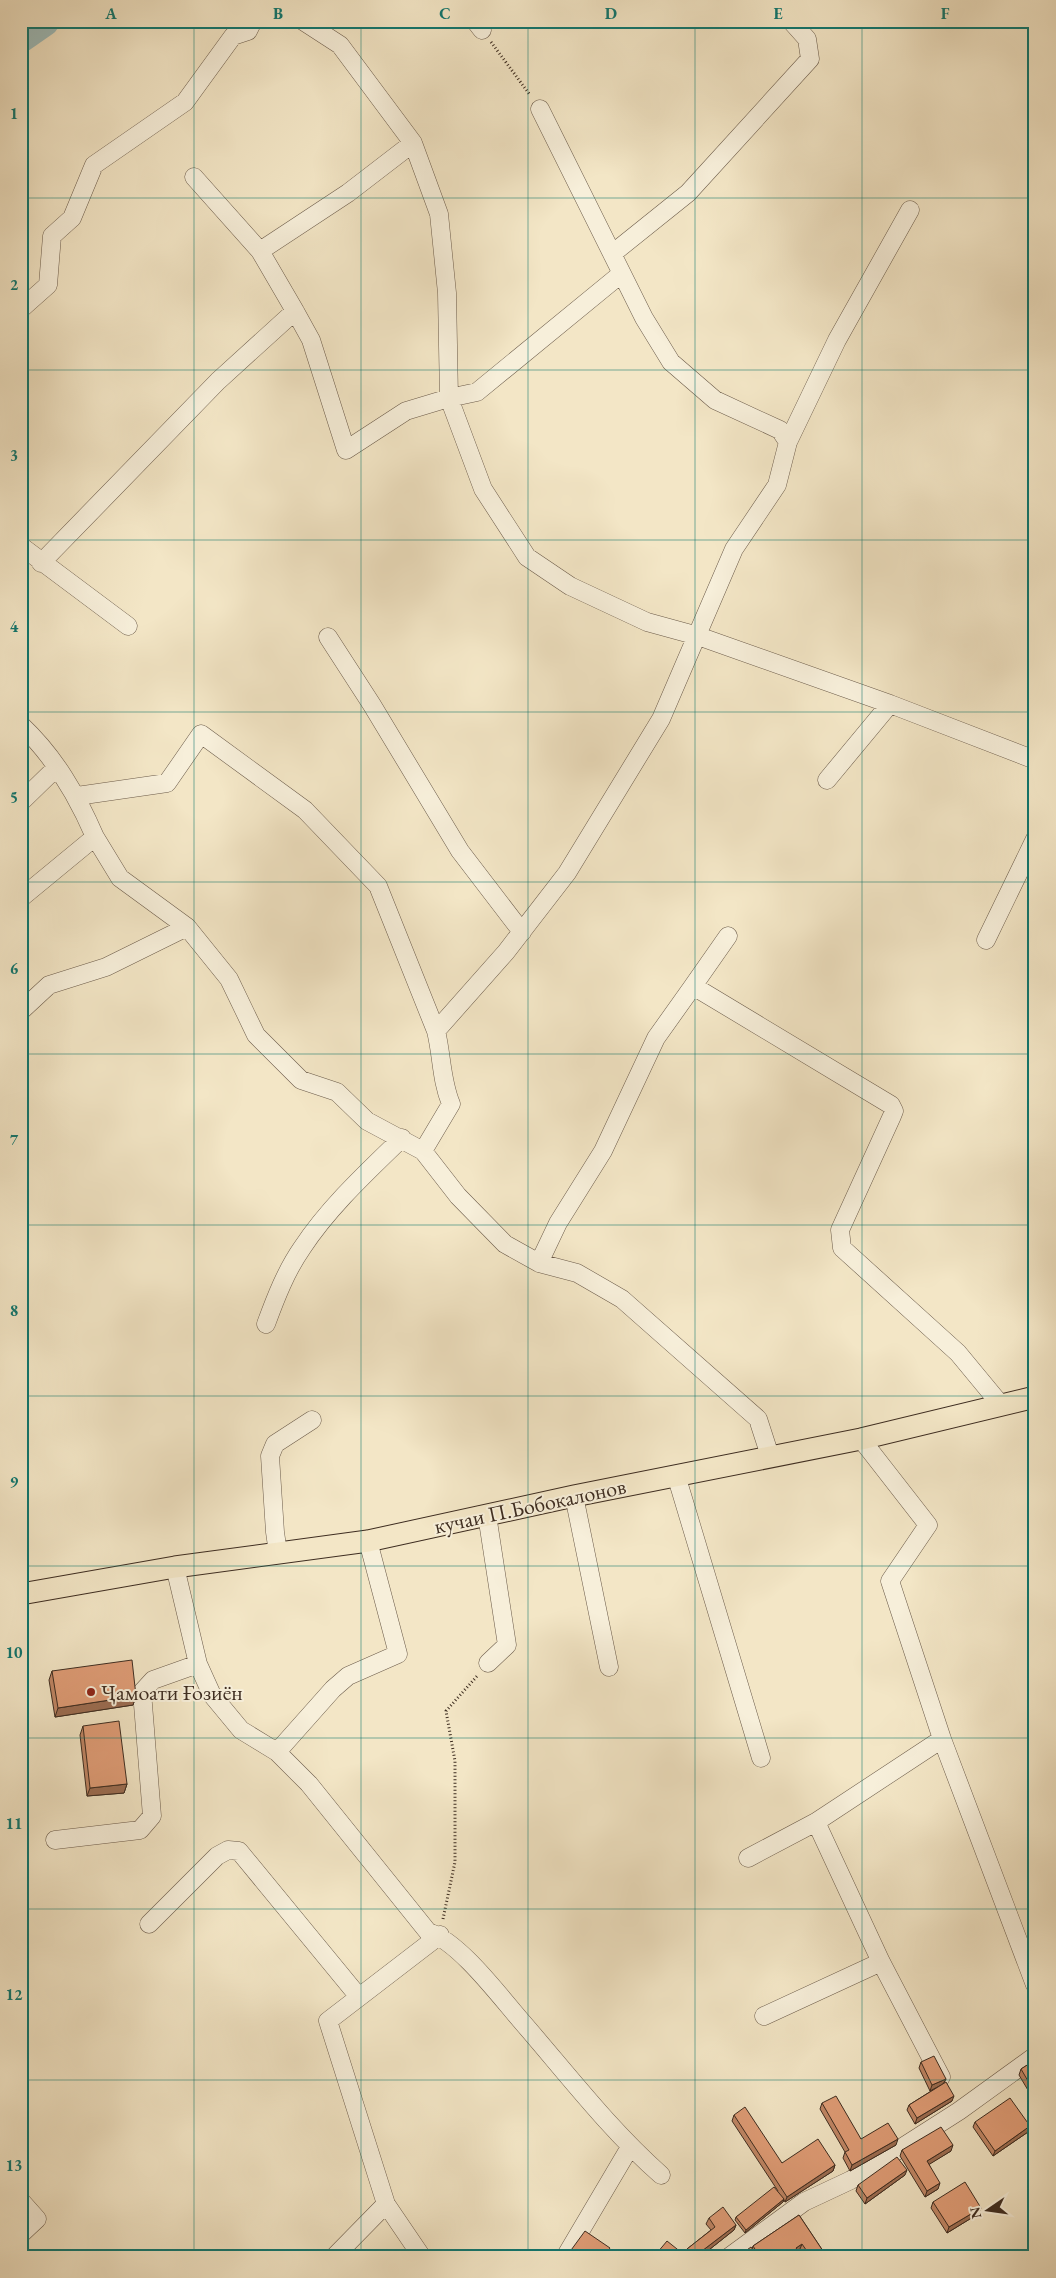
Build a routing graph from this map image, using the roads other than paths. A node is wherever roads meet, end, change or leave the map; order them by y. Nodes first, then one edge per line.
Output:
1 (253, 21) edge
2 (303, 21) edge
3 (791, 21) edge
4 (540, 109) road end
5 (413, 143) junction
6 (194, 177) dead end
7 (910, 210) dead end
8 (260, 251) junction
9 (612, 254) junction
10 (621, 274) junction
11 (21, 309) edge
12 (295, 311) junction
13 (450, 398) junction
14 (788, 442) junction
15 (21, 546) edge
16 (41, 563) junction
17 (128, 626) dead end
18 (698, 636) junction
19 (328, 637) dead end
20 (890, 704) junction
21 (21, 725) edge
22 (1035, 760) edge
23 (57, 767) junction
24 (827, 780) dead end
25 (77, 796) junction
26 (21, 802) edge
27 (95, 837) junction
28 (1035, 840) edge
29 (21, 898) edge
30 (188, 927) junction
31 (522, 932) junction
32 (728, 936) dead end
33 (986, 940) dead end
34 (693, 986) junction
35 (21, 1010) edge
36 (436, 1031) junction
37 (402, 1138) junction
38 (423, 1151) junction
39 (539, 1263) junction
40 (266, 1324) dead end
41 (1035, 1397) edge
42 (1001, 1406) junction
43 (312, 1420) dead end
44 (861, 1439) junction
45 (770, 1456) junction
46 (676, 1475) junction
47 (574, 1496) junction
48 (487, 1516) junction
49 (368, 1541) junction
50 (278, 1553) junction
51 (175, 1567) junction
52 (21, 1594) edge
53 (488, 1663) road end
54 (198, 1664) junction
55 (609, 1667) dead end
56 (942, 1739) junction
57 (278, 1752) junction
58 (761, 1758) dead end
59 (816, 1822) junction
60 (55, 1840) dead end
61 (748, 1858) dead end
62 (149, 1924) dead end
63 (440, 1935) junction
64 (881, 1962) junction
65 (1035, 1985) edge
66 (359, 1997) junction
67 (764, 2016) dead end
68 (1035, 2056) edge
69 (959, 2111) junction
70 (630, 2147) junction
71 (661, 2176) dead end
72 (21, 2201) edge
73 (386, 2204) junction
74 (21, 2234) edge
75 (334, 2257) edge
76 (422, 2257) edge
77 (565, 2257) edge
78 (728, 2257) edge

1 - 11 street
2 - 5 street
3 - 9 street
4 - 9 street
5 - 8 street
5 - 13 street
6 - 8 street
7 - 14 street
8 - 12 street
9 - 10 street
10 - 13 street
10 - 14 street
12 - 13 street
12 - 16 street
13 - 18 street
14 - 18 street
15 - 16 street
16 - 17 street
18 - 20 street
18 - 31 street
19 - 31 street
20 - 22 street
20 - 24 street
21 - 23 street
23 - 25 street
23 - 26 street
25 - 27 street
25 - 36 street
27 - 29 street
27 - 30 street
28 - 33 street
30 - 35 street
30 - 37 street
31 - 36 street
32 - 34 street
34 - 39 street
34 - 42 street
36 - 38 street
37 - 38 street
37 - 40 street
38 - 39 street
39 - 45 street
41 - 42 main road, кучаи П.Бобокалонов
42 - 44 main road, кучаи П.Бобокалонов
43 - 50 street
44 - 45 main road, кучаи П.Бобокалонов
44 - 56 street
45 - 46 main road, кучаи П.Бобокалонов
46 - 47 main road, кучаи П.Бобокалонов
46 - 58 street
47 - 48 main road, кучаи П.Бобокалонов
47 - 55 street
48 - 49 main road, кучаи П.Бобокалонов
48 - 53 street
49 - 50 main road, кучаи П.Бобокалонов
49 - 57 street
50 - 51 main road, кучаи П.Бобокалонов
51 - 52 main road, кучаи П.Бобокалонов
51 - 54 street
54 - 57 street
54 - 60 street
56 - 59 street
56 - 65 street
57 - 63 street
59 - 61 street
59 - 64 street
62 - 66 street
63 - 66 street
63 - 70 street
64 - 67 street
64 - 69 street
66 - 73 street
68 - 69 street
69 - 78 street
70 - 71 street
70 - 77 street
72 - 74 street
73 - 75 street
73 - 76 street

